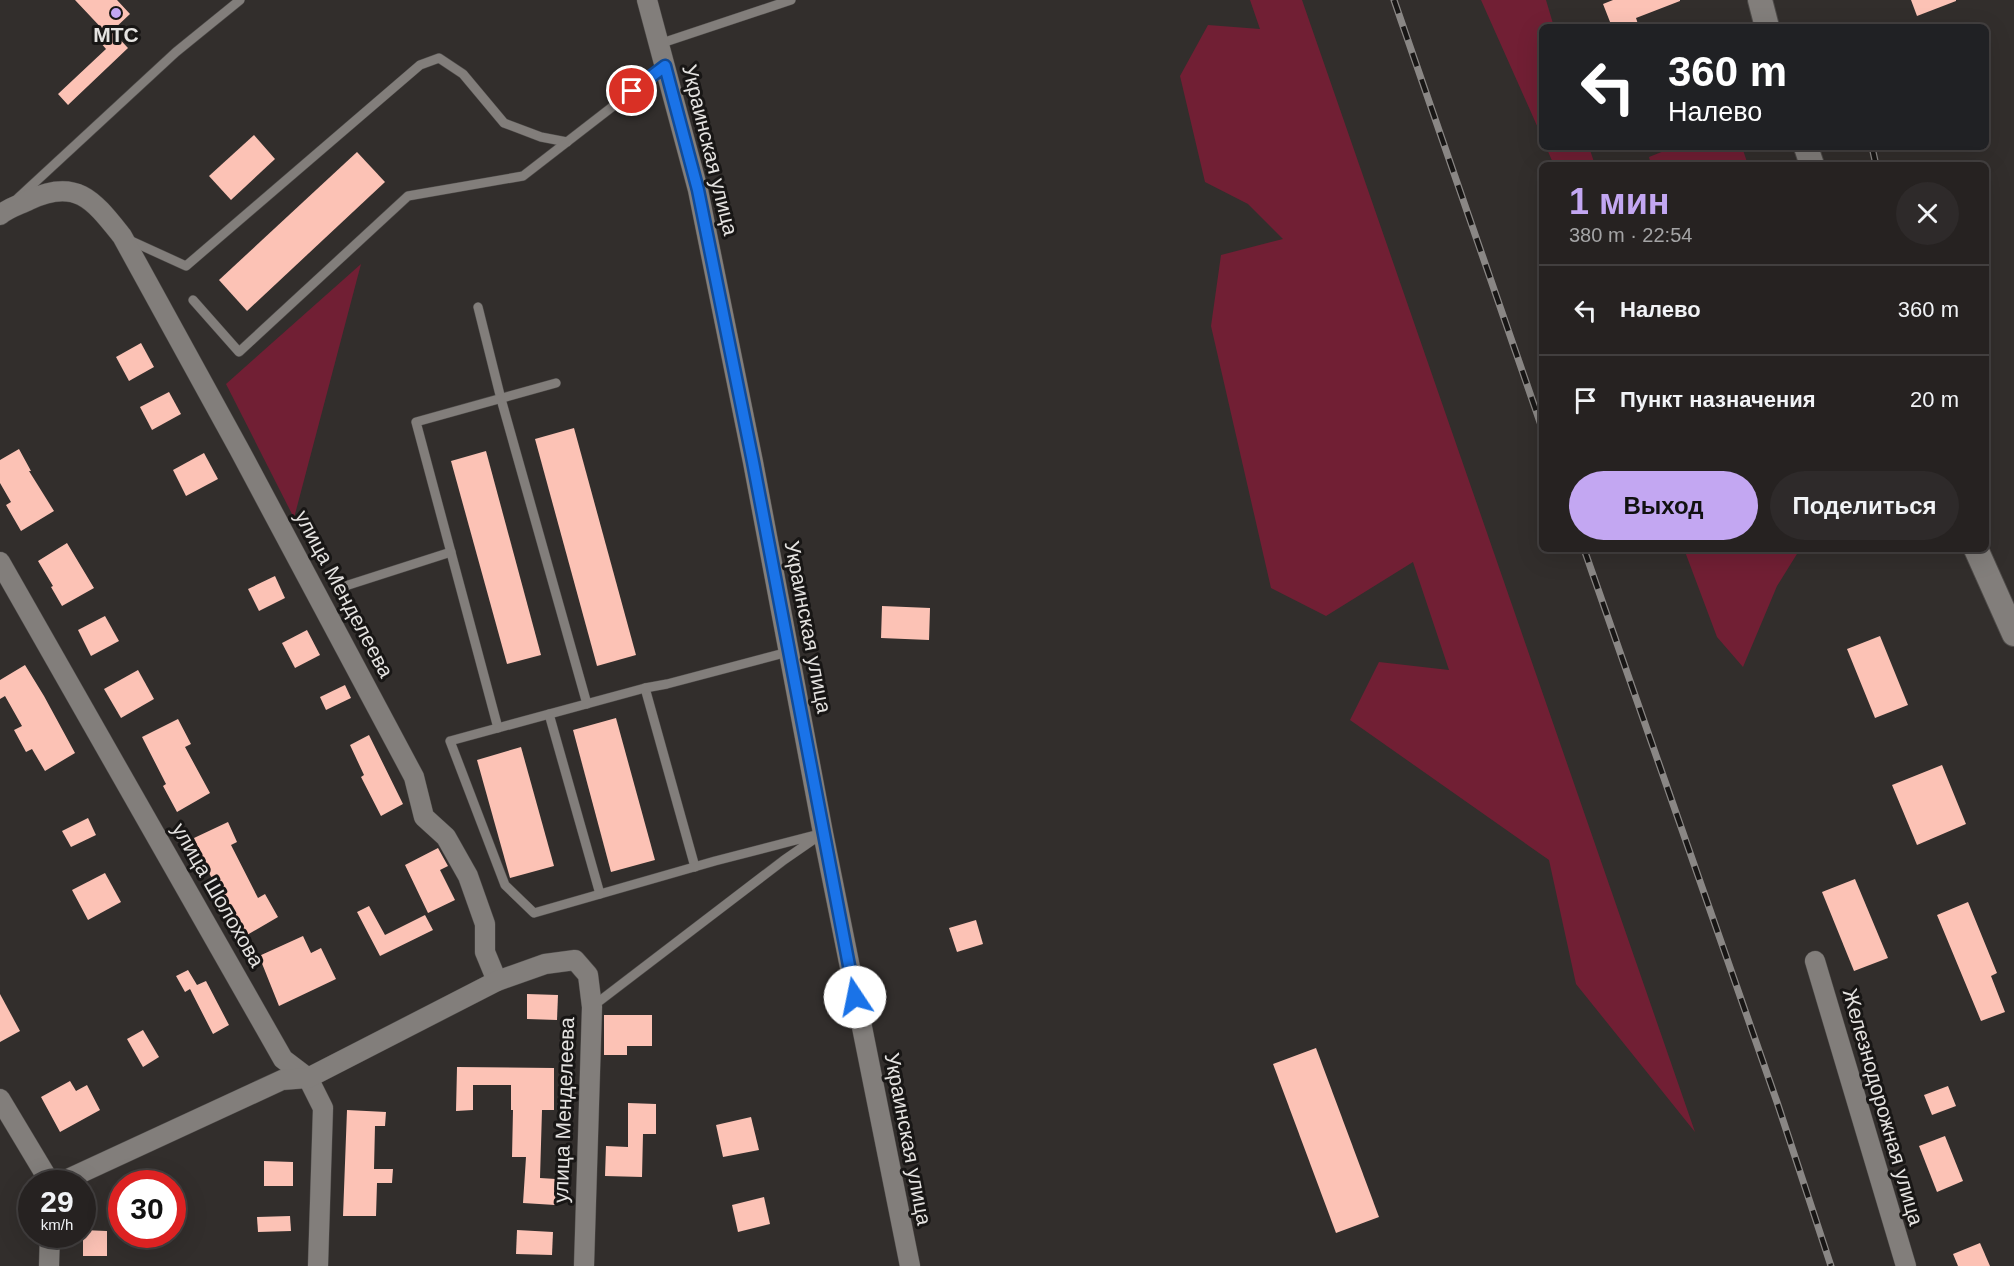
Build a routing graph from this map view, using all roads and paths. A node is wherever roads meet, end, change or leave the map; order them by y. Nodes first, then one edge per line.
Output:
1 (240, 0) edge
2 (647, 0) edge
3 (791, 0) edge
4 (1760, 0) edge
5 (1766, 24) edge
6 (659, 44) junction
7 (665, 66) junction
8 (567, 142) junction
9 (1, 214) edge
10 (122, 236) junction
11 (193, 300) dead end
12 (478, 307) dead end
13 (556, 383) dead end
14 (501, 399) junction
15 (451, 552) junction
16 (1977, 552) edge
17 (0, 562) edge
18 (339, 588) dead end
19 (2014, 634) edge
20 (788, 652) junction
21 (645, 688) junction
22 (587, 704) junction
23 (549, 714) junction
24 (498, 728) junction
25 (823, 833) junction
26 (694, 867) junction
27 (600, 894) junction
28 (1815, 961) dead end
29 (497, 981) junction
30 (592, 1007) junction
31 (308, 1078) junction
32 (0, 1099) edge
33 (43, 1170) edge
34 (87, 1170) edge
35 (50, 1248) edge
36 (49, 1266) edge
37 (318, 1266) edge
38 (584, 1266) edge
39 (910, 1266) edge
40 (1906, 1266) edge

1 - 9 lane
2 - 6 street, Украинская улица
3 - 6 lane
4 - 5 street
6 - 7 street, Украинская улица
7 - 8 lane
7 - 20 street, Украинская улица
8 - 10 lane
8 - 11 lane
9 - 10 street, улица Менделеева
10 - 29 street, улица Менделеева
12 - 14 lane
13 - 14 lane
14 - 15 lane
14 - 22 lane
15 - 18 lane
15 - 24 lane
16 - 19 street
17 - 31 street, улица Шолохова
20 - 21 lane
20 - 25 street, Украинская улица
21 - 22 lane
21 - 26 lane
22 - 23 lane
23 - 24 lane
23 - 27 lane
24 - 27 lane
25 - 26 lane
25 - 30 lane
25 - 39 street, Украинская улица
26 - 27 lane
28 - 40 street, Железнодорожная улица
29 - 30 street, улица Менделеева
29 - 31 street
30 - 38 street, улица Менделеева
31 - 34 street
31 - 37 street, улица Шолохова
32 - 33 street
35 - 36 street

